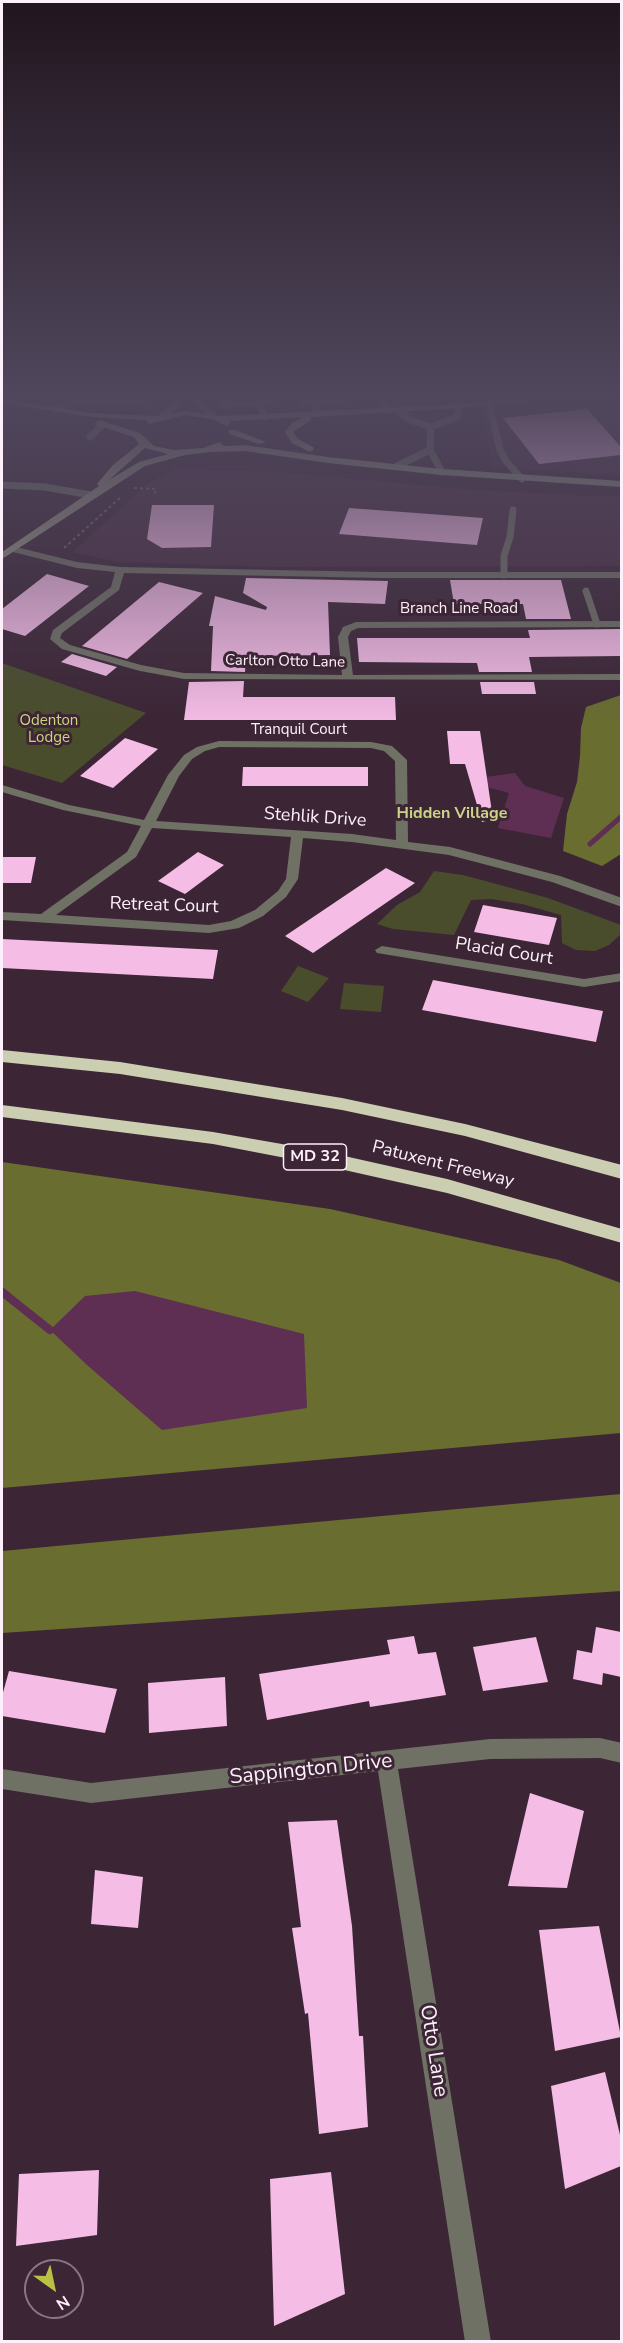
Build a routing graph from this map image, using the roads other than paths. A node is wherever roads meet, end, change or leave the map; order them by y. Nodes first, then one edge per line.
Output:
1 (76, 505) edge
2 (513, 510) dead end
3 (12, 549) junction
4 (2, 556) edge
5 (120, 570) junction
6 (504, 575) junction
7 (621, 575) edge
8 (586, 591) dead end
9 (597, 624) junction
10 (621, 624) edge
11 (621, 677) edge
12 (348, 678) junction
13 (2, 788) edge
14 (149, 824) junction
15 (297, 834) junction
16 (402, 843) junction
17 (621, 903) edge
18 (2, 916) edge
19 (44, 918) junction
20 (381, 950) dead end
21 (621, 977) edge
22 (2, 1056) edge
23 (2, 1111) edge
24 (621, 1172) edge
25 (621, 1236) edge
26 (621, 1752) edge
27 (387, 1761) junction
28 (2, 1779) edge
29 (478, 2342) edge

1 - 3 main road
2 - 6 lane
3 - 4 main road
3 - 5 street
5 - 6 street
5 - 12 street, Carlton Otto Lane
6 - 7 street
8 - 9 lane
9 - 10 street, Branch Line Road
9 - 12 street, Branch Line Road
11 - 12 street, Carlton Otto Lane
13 - 14 street, Stehlik Drive
14 - 15 street, Stehlik Drive
14 - 16 street, Tranquil Court
14 - 19 street, Retreat Court
15 - 16 street, Stehlik Drive
15 - 19 street, Retreat Court
16 - 17 street, Stehlik Drive
18 - 19 street, Retreat Court
20 - 21 street, Placid Court
22 - 24 highway, Patuxent Freeway
23 - 25 highway, Patuxent Freeway / MD 32
26 - 27 street, Sappington Drive
27 - 28 street, Sappington Drive
27 - 29 street, Otto Lane

